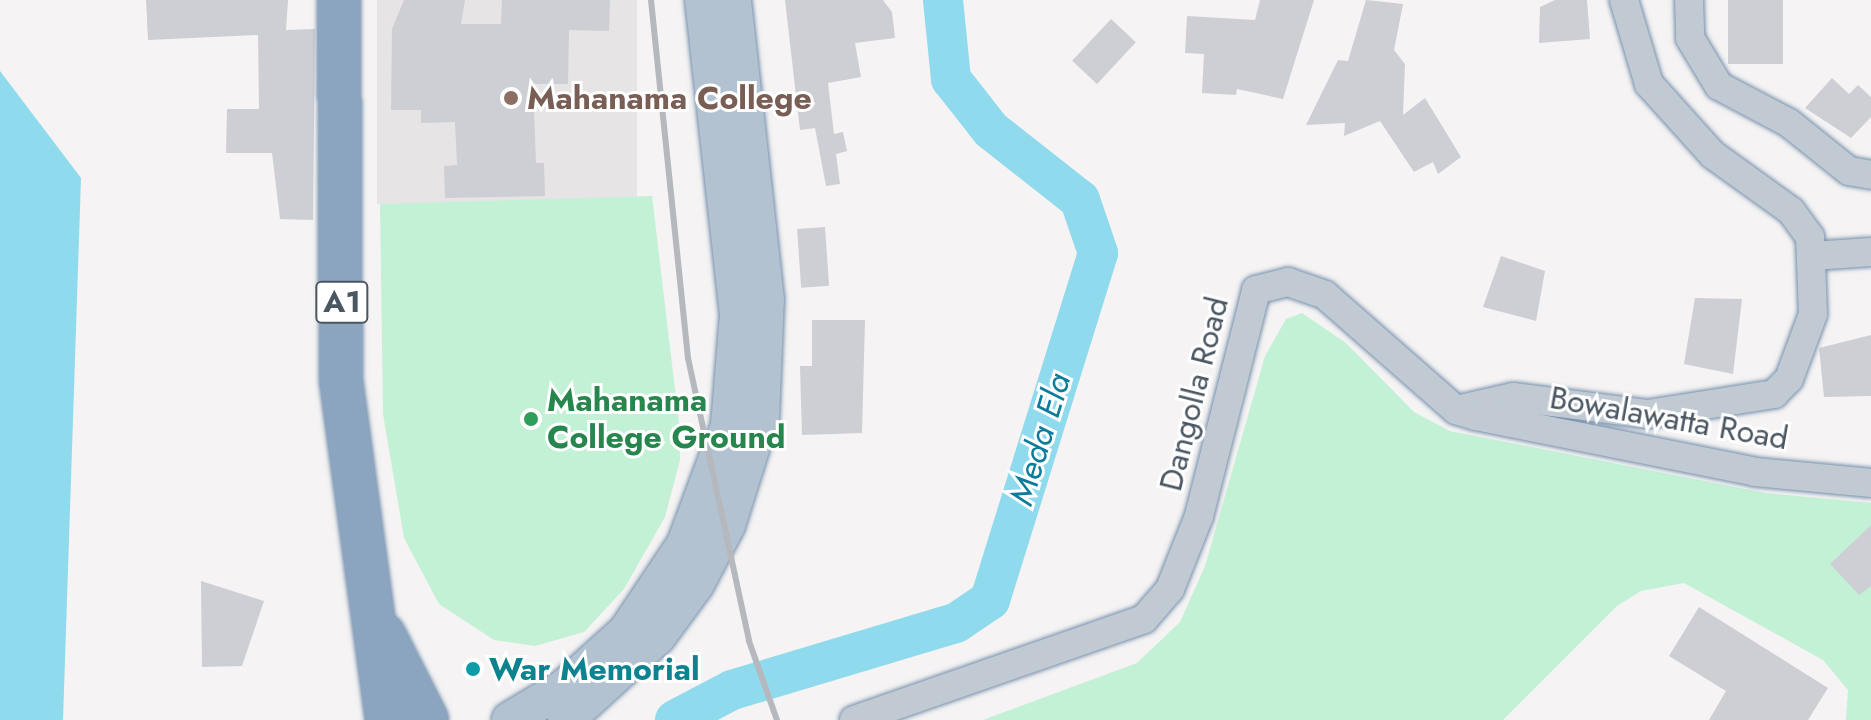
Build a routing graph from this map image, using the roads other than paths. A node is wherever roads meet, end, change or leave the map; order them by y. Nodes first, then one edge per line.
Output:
1 (339, 0) edge
2 (703, 0) edge
3 (733, 0) edge
4 (1689, 0) edge
5 (1631, 5) edge
6 (1871, 175) edge
7 (1871, 252) edge
8 (1812, 256) junction
9 (1456, 410) junction
10 (1871, 483) edge
11 (367, 601) junction
12 (387, 720) edge
13 (427, 720) edge
14 (510, 720) edge
15 (566, 720) edge
16 (854, 720) edge

1 - 11 highway, A1
2 - 14 main road
3 - 15 main road
4 - 6 street
5 - 8 street
7 - 8 street
8 - 9 street
9 - 10 street, Bowalawatta Road
9 - 16 street, Dangolla Road
11 - 12 highway, A1
11 - 13 highway, A1

